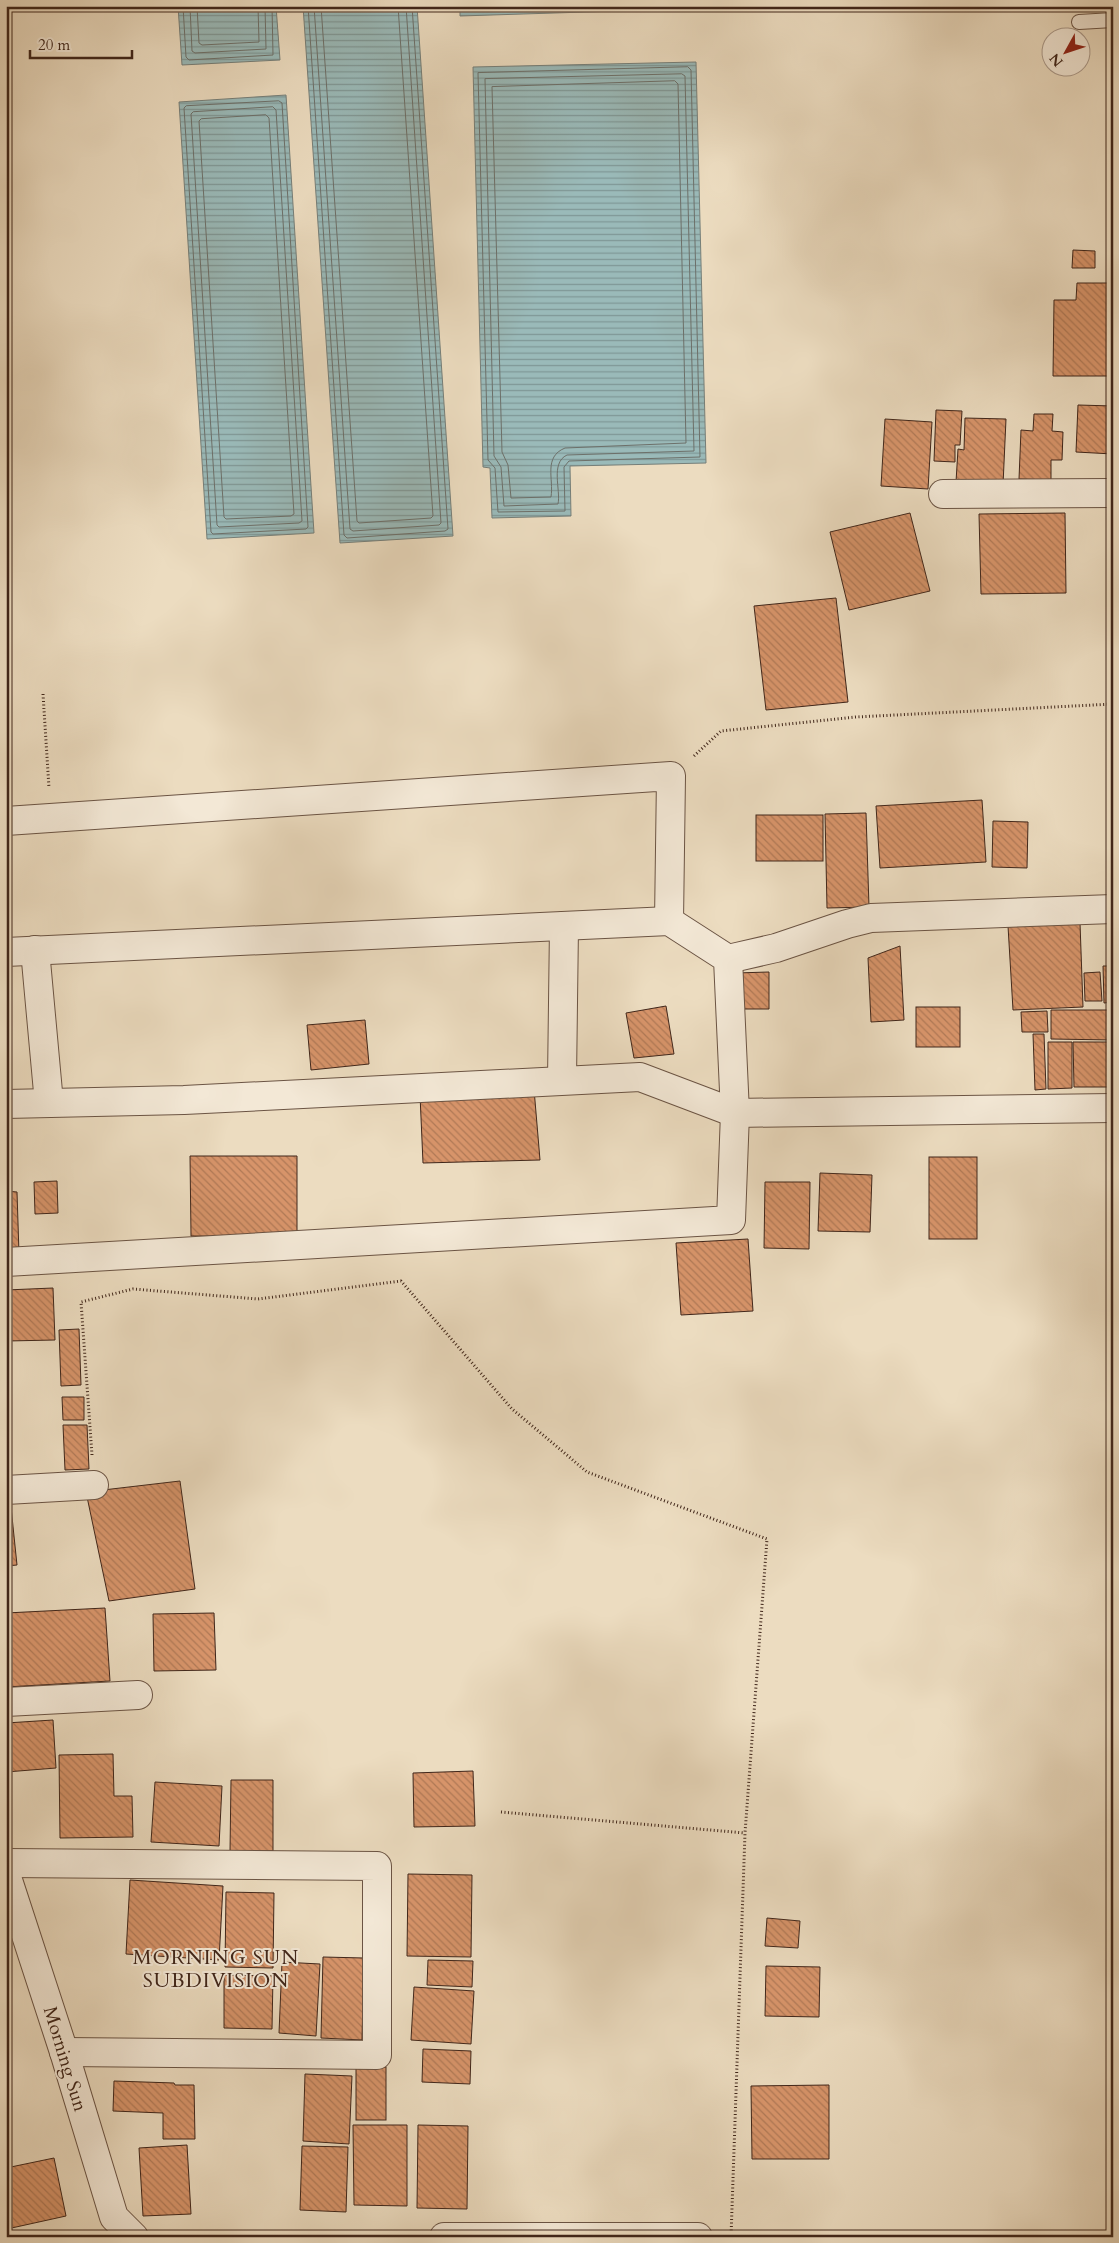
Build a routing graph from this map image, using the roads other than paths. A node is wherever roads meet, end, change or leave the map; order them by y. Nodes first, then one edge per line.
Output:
1 (1113, 20) edge
2 (1078, 22) dead end
3 (1113, 493) edge
4 (943, 494) dead end
5 (6, 821) edge
6 (1113, 909) edge
7 (669, 921) junction
8 (564, 926) junction
9 (35, 950) junction
10 (6, 952) edge
11 (728, 959) junction
12 (562, 1080) junction
13 (48, 1103) junction
14 (6, 1104) edge
15 (1113, 1108) edge
16 (735, 1113) junction
17 (6, 1262) edge
18 (94, 1485) road end
19 (6, 1490) edge
20 (138, 1695) dead end
21 (6, 1702) edge
22 (6, 1863) edge
23 (6, 1874) edge
24 (64, 2052) junction
25 (661, 2236) edge
26 (134, 2237) edge
27 (444, 2237) edge
28 (698, 2237) edge

1 - 2 lane
3 - 4 street
5 - 7 street
6 - 11 street
7 - 8 street
7 - 11 street
8 - 9 street
8 - 12 street
9 - 10 street
9 - 13 street
11 - 16 street
12 - 13 street
12 - 16 street
13 - 14 street
15 - 16 street
16 - 17 street
18 - 19 street
20 - 21 street
22 - 24 street
23 - 24 street, Morning Sun
24 - 26 street, Morning Sun
25 - 27 street
25 - 28 street

